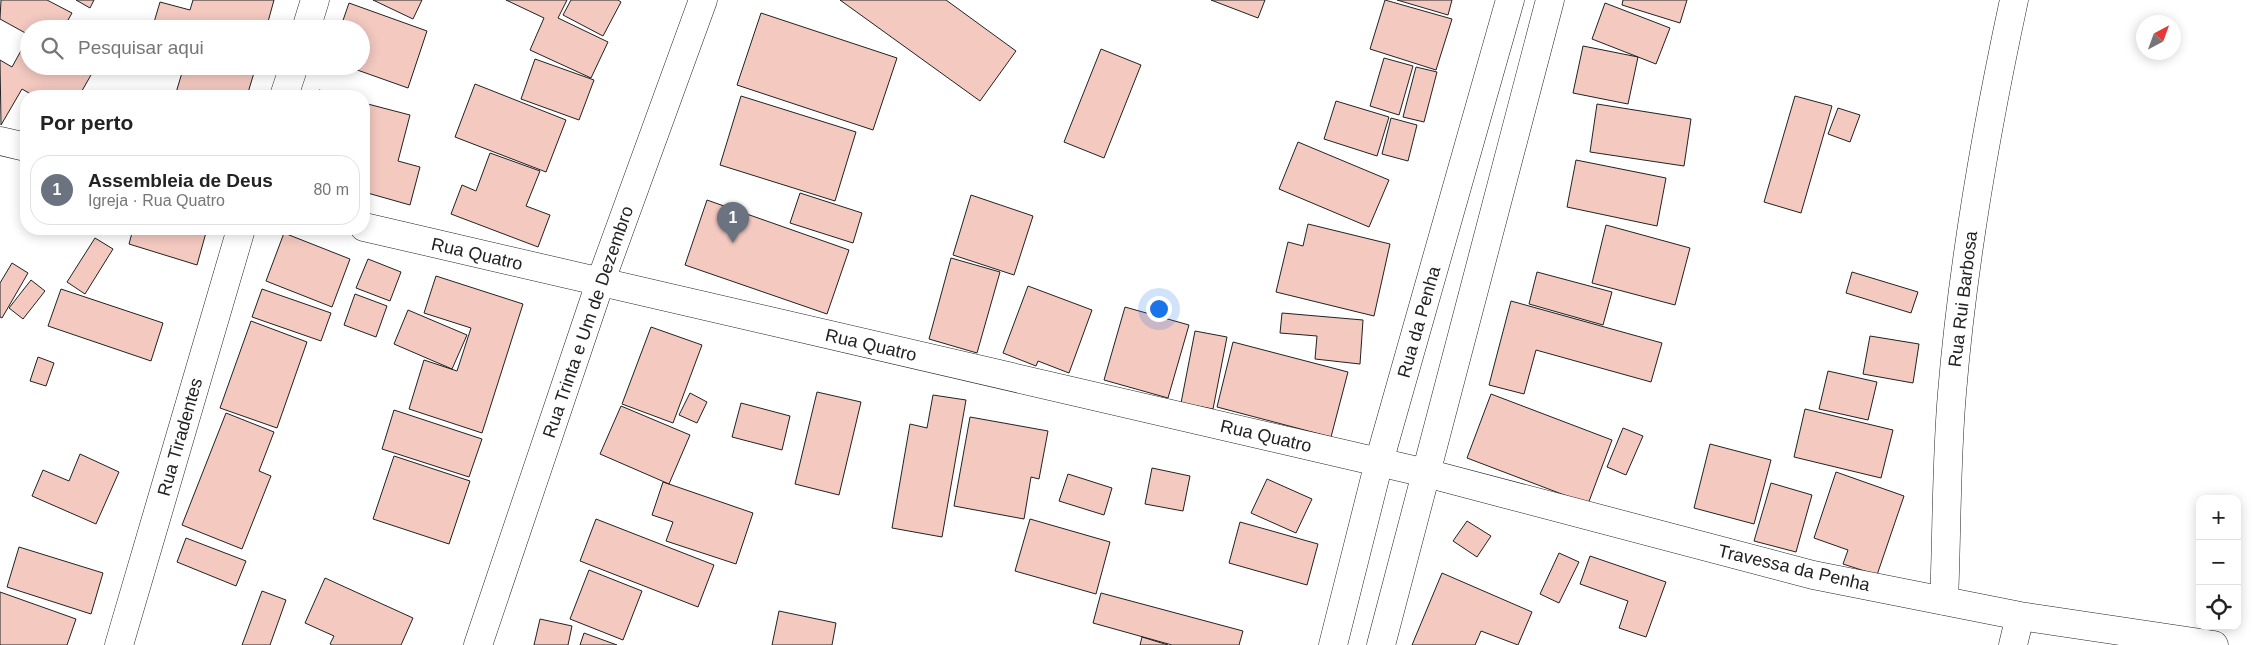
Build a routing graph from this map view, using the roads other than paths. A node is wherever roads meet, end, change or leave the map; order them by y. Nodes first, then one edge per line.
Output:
1 (316, 0) edge
2 (703, 0) edge
3 (1510, 0) edge
4 (1550, 0) edge
5 (2014, 0) edge
6 (309, 20) edge
7 (291, 75) edge
8 (286, 90) edge
9 (0, 141) edge
10 (20, 146) edge
11 (370, 228) edge
12 (240, 235) edge
13 (600, 283) junction
14 (1379, 462) junction
15 (1426, 473) junction
16 (1944, 601) junction
17 (2020, 616) junction
18 (119, 645) edge
19 (478, 645) edge
20 (1333, 645) edge
21 (1381, 645) edge
22 (2013, 645) edge
23 (2214, 645) edge

1 - 6 street
2 - 13 street, Rua Trinta e Um de Dezembro
3 - 14 street, Rua da Penha
4 - 15 street
5 - 16 street, Rua Rui Barbosa
7 - 8 street
9 - 10 street
11 - 13 street, Rua Quatro
12 - 18 street, Rua Tiradentes
13 - 14 street, Rua Quatro
13 - 19 street, Rua Trinta e Um de Dezembro
14 - 15 street, Travessa da Penha
14 - 20 street, Rua da Penha
15 - 16 street, Travessa da Penha
15 - 21 street
16 - 17 street, Travessa da Penha
17 - 22 street
17 - 23 street, Travessa da Penha

